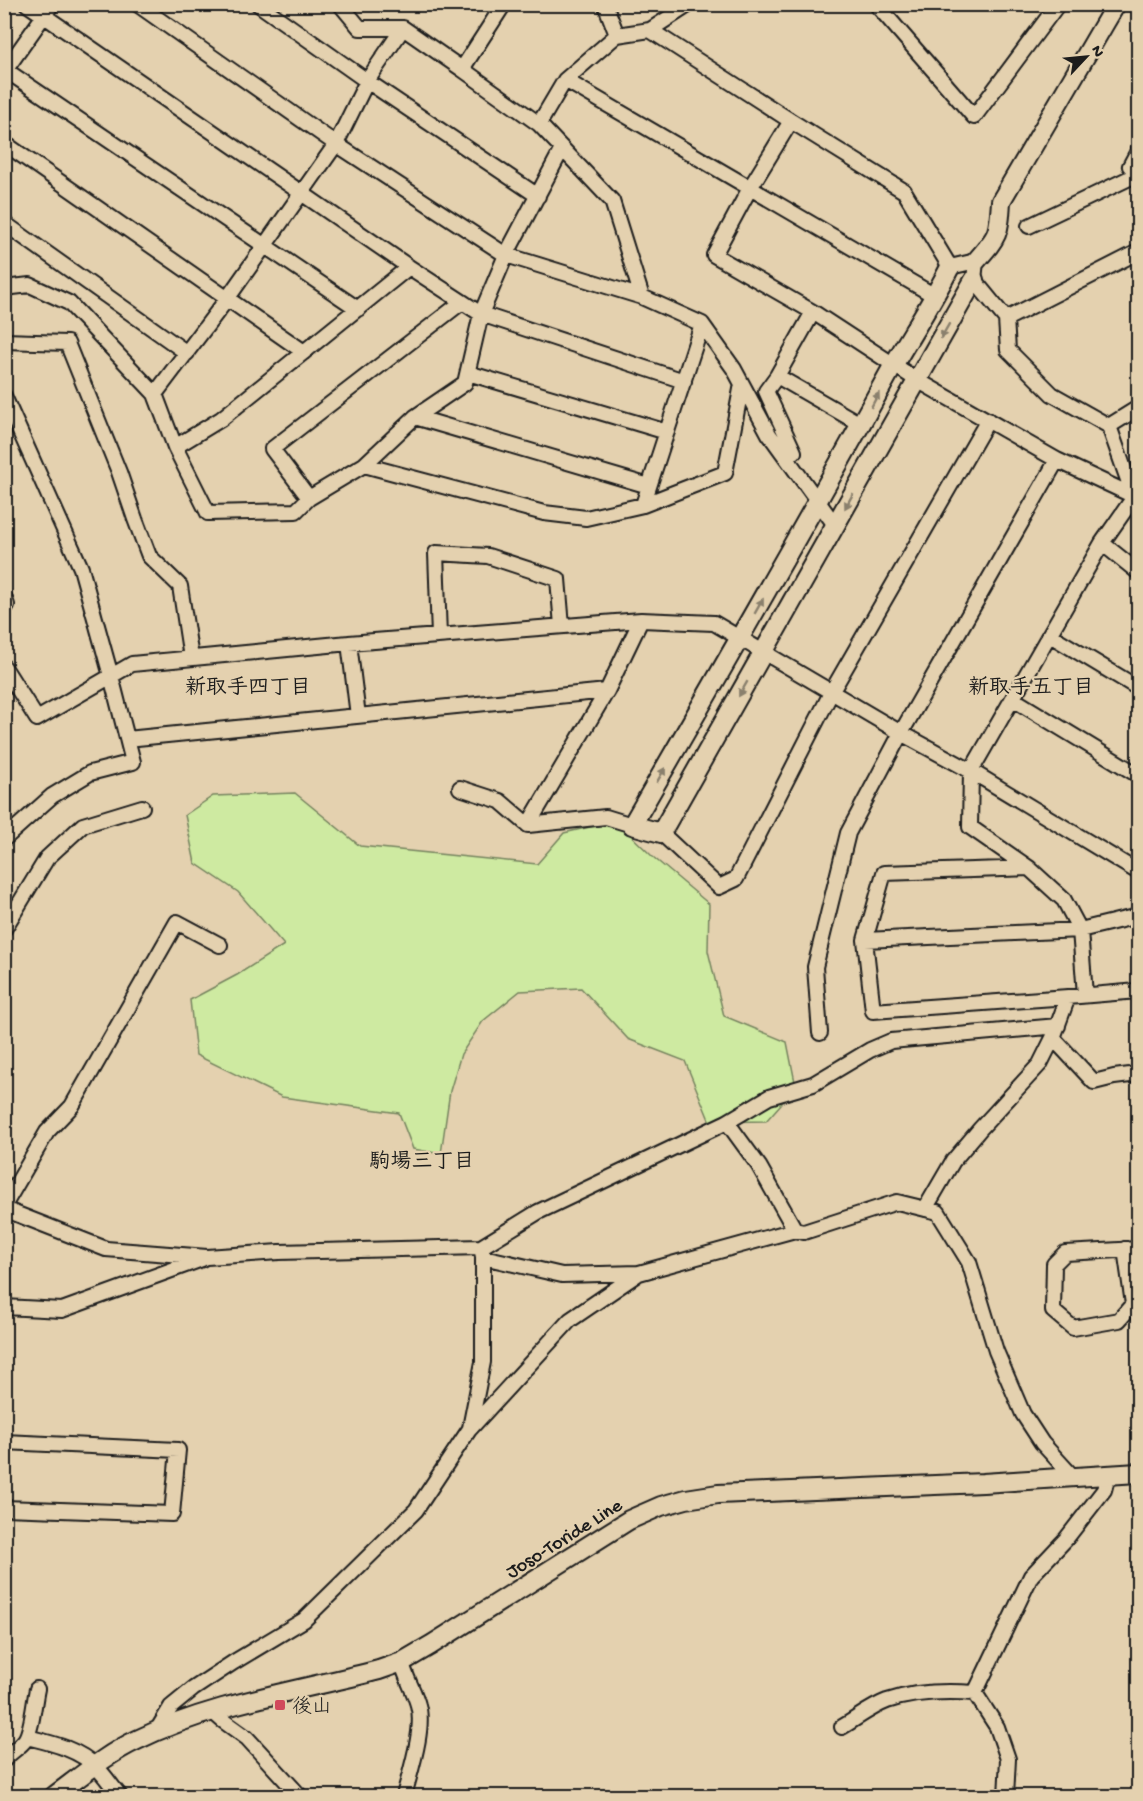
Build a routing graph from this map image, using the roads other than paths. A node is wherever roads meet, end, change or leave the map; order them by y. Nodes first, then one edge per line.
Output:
1 (27, 4) edge
2 (52, 4) edge
3 (137, 4) edge
4 (258, 4) edge
5 (340, 4) edge
6 (504, 4) edge
7 (605, 4) edge
8 (690, 4) edge
9 (876, 4) edge
10 (1058, 4) edge
11 (1116, 4) edge
12 (44, 16) junction
13 (403, 28) junction
14 (650, 30) junction
15 (617, 35) junction
16 (462, 69) junction
17 (5, 70) edge
18 (565, 80) junction
19 (367, 81) junction
20 (791, 121) junction
21 (539, 124) junction
22 (4, 143) edge
23 (336, 144) junction
24 (562, 149) junction
25 (1138, 152) edge
26 (1138, 174) edge
27 (750, 188) junction
28 (301, 192) junction
29 (538, 196) junction
30 (4, 223) edge
31 (1029, 226) dead end
32 (263, 245) junction
33 (1138, 252) edge
34 (506, 255) junction
35 (976, 261) junction
36 (410, 267) junction
37 (950, 267) junction
38 (974, 280) junction
39 (4, 288) edge
40 (935, 296) junction
41 (642, 297) junction
42 (227, 299) junction
43 (462, 302) junction
44 (358, 309) junction
45 (813, 312) junction
46 (482, 314) junction
47 (1006, 319) junction
48 (702, 324) junction
49 (4, 341) edge
50 (304, 352) junction
51 (187, 353) junction
52 (894, 364) junction
53 (468, 373) junction
54 (777, 376) junction
55 (917, 380) junction
56 (684, 381) junction
57 (742, 384) junction
58 (155, 394) junction
59 (4, 396) edge
60 (1138, 408) edge
61 (416, 417) junction
62 (988, 420) junction
63 (862, 425) junction
64 (1109, 426) junction
65 (667, 432) junction
66 (175, 447) junction
67 (794, 452) dead end
68 (1057, 460) junction
69 (364, 465) junction
70 (649, 486) junction
71 (1136, 497) edge
72 (309, 498) junction
73 (818, 502) junction
74 (643, 506) junction
75 (835, 525) junction
76 (1102, 543) junction
77 (1138, 572) edge
78 (4, 597) edge
79 (4, 609) edge
80 (640, 620) junction
81 (562, 626) junction
82 (1050, 635) junction
83 (439, 636) junction
84 (740, 639) junction
85 (349, 643) junction
86 (764, 653) junction
87 (190, 658) junction
88 (4, 667) edge
89 (111, 676) junction
90 (1138, 688) edge
91 (607, 691) junction
92 (832, 692) junction
93 (1013, 699) junction
94 (358, 716) junction
95 (901, 733) junction
96 (127, 739) junction
97 (971, 771) junction
98 (1138, 774) edge
99 (460, 788) dead end
100 (142, 807) dead end
101 (528, 825) junction
102 (632, 825) junction
103 (661, 833) junction
104 (4, 839) edge
105 (1029, 868) junction
106 (1138, 872) edge
107 (1138, 916) edge
108 (4, 929) edge
109 (1080, 930) junction
110 (866, 940) junction
111 (220, 945) dead end
112 (1138, 991) edge
113 (1085, 995) junction
114 (1068, 998) junction
115 (1056, 1032) junction
116 (820, 1033) dead end
117 (1138, 1074) edge
118 (727, 1122) junction
119 (4, 1207) edge
120 (925, 1209) junction
121 (795, 1230) junction
122 (1132, 1249) edge
123 (482, 1252) junction
124 (207, 1257) junction
125 (639, 1273) junction
126 (4, 1307) edge
127 (469, 1430) junction
128 (4, 1442) edge
129 (1138, 1473) edge
130 (1108, 1475) junction
131 (1074, 1478) junction
132 (4, 1508) edge
133 (402, 1662) junction
134 (37, 1689) dead end
135 (975, 1693) junction
136 (213, 1712) junction
137 (842, 1727) dead end
138 (156, 1732) junction
139 (27, 1737) junction
140 (4, 1760) edge
141 (96, 1766) junction
142 (54, 1797) edge
143 (120, 1797) edge
144 (300, 1797) edge
145 (404, 1797) edge
146 (1006, 1797) edge

1 - 12 street
2 - 12 street
3 - 23 street
4 - 19 street
5 - 13 street
6 - 16 street
7 - 15 street
8 - 14 street
9 - 10 street
11 - 35 street
12 - 17 street
12 - 28 street
13 - 16 street
13 - 19 street
14 - 15 street
14 - 20 street
15 - 18 street
16 - 21 street
17 - 32 street
18 - 21 street
18 - 27 street
19 - 23 street
19 - 29 street
20 - 27 street
20 - 37 street
21 - 24 street
22 - 42 street
23 - 28 street
23 - 34 street
24 - 29 street
24 - 41 street
25 - 26 street
26 - 31 street
27 - 40 street
27 - 45 street
28 - 32 street
28 - 36 street
29 - 34 street
30 - 51 street
32 - 42 street
32 - 44 street
33 - 47 street
34 - 41 street
34 - 46 street
35 - 37 street
35 - 38 street
36 - 43 street
36 - 44 street
37 - 40 street
38 - 47 street
38 -> 55 street
39 - 58 street
40 - 52 street
41 - 48 street
42 - 50 street
42 - 51 street
43 - 46 street
43 - 72 street
44 - 50 street
45 - 52 street
45 - 54 street
46 - 53 street
46 - 56 street
47 - 64 street
48 - 56 street
48 - 57 street
49 - 87 street
50 - 66 street
51 - 58 street
52 - 55 street
63 -> 52 street
53 - 61 street
53 - 65 street
54 - 63 street
54 - 67 street
55 - 62 street
55 -> 75 street
56 - 65 street
57 - 73 street
57 - 74 street
58 - 66 street
59 - 89 street
60 - 64 street
61 - 69 street
61 - 70 street
62 - 68 street
62 - 92 street
63 - 73 street
64 - 71 street
65 - 70 street
66 - 72 street
68 - 71 street
68 - 95 street
69 - 72 street
69 - 74 street
70 - 74 street
71 - 76 street
73 - 75 street
84 -> 73 street
75 - 86 street
76 - 77 street
76 - 82 street
78 - 79 street
80 - 81 street
80 - 84 street
80 - 91 street
81 - 83 street
81 - 83 street
82 - 90 street
82 - 93 street
83 - 85 street
84 - 86 street
102 -> 84 street
85 - 87 street
85 - 94 street
86 - 92 street
86 -> 103 street
87 - 89 street
88 - 89 street
89 - 96 street
91 - 94 street
91 - 101 street
92 - 95 street
92 - 103 street
93 - 97 street
93 - 98 street
94 - 96 street
95 - 97 street
95 - 116 street
96 - 104 street
97 - 105 street
97 - 106 street
99 - 101 street
100 - 108 street
101 - 102 street
102 - 103 street
105 - 109 street
105 - 110 street
107 - 109 street
109 - 110 street
109 - 113 street
110 - 114 street
111 - 119 street
112 - 113 street
113 - 114 street
114 - 115 street
115 - 117 street
115 - 118 street
115 - 120 street
118 - 121 street
118 - 123 street
119 - 124 street
120 - 121 street
120 - 131 street
121 - 125 street
122 - 122 street
123 - 124 street
123 - 125 street
123 - 127 street
124 - 126 street
125 - 127 street
127 - 138 street
128 - 132 street
129 - 130 street, Joso-Toride Line
130 - 131 street, Joso-Toride Line
130 - 135 street
131 - 133 street, Joso-Toride Line
133 - 136 street, Joso-Toride Line
133 - 145 street
134 - 139 street
135 - 137 street
135 - 146 street
136 - 138 street, Joso-Toride Line
136 - 144 street
138 - 141 street, Joso-Toride Line
139 - 140 street
139 - 141 street
141 - 142 street, Joso-Toride Line
141 - 143 street

